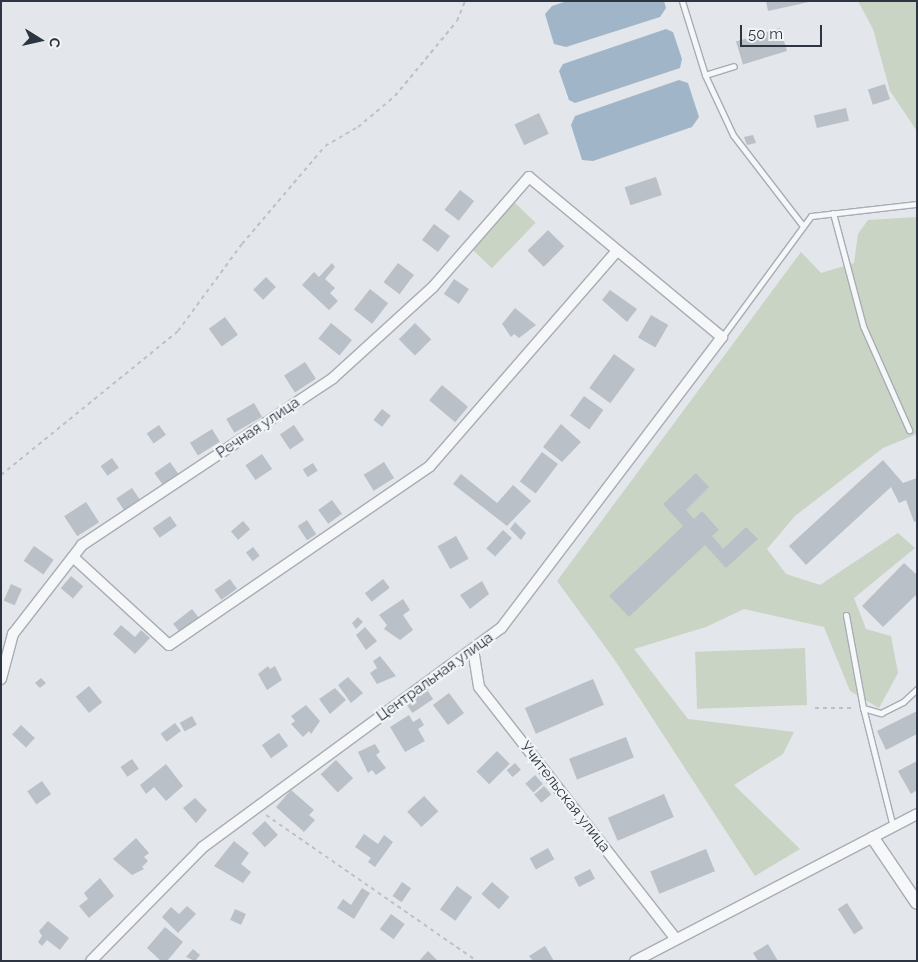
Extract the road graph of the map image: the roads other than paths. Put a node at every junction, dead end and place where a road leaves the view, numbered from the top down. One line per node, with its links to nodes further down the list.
1 (682, 1): 3 (lane)
2 (734, 66): 3 (lane)
3 (705, 75): 6 (lane)
4 (917, 204): 5 (lane)
5 (833, 213): 6 (lane); 9 (lane)
6 (804, 226): 8 (lane)
7 (617, 252): 8 (street); 10 (street, Речная улица); 10 (street)
8 (722, 337): 12 (street, Центральная улица)
9 (909, 430)
10 (73, 557): 13 (street, Речная улица)
11 (846, 615): 15 (lane)
12 (473, 649): 20 (street, Учительская улица); 21 (street, Центральная улица)
13 (1, 679)
14 (917, 689): 15 (lane)
15 (863, 708): 17 (lane)
16 (917, 814): 17 (street)
17 (893, 827): 18 (street)
18 (873, 838): 19 (street); 20 (street)
19 (917, 903)
20 (675, 938): 22 (street)
21 (91, 961)
22 (635, 961)

